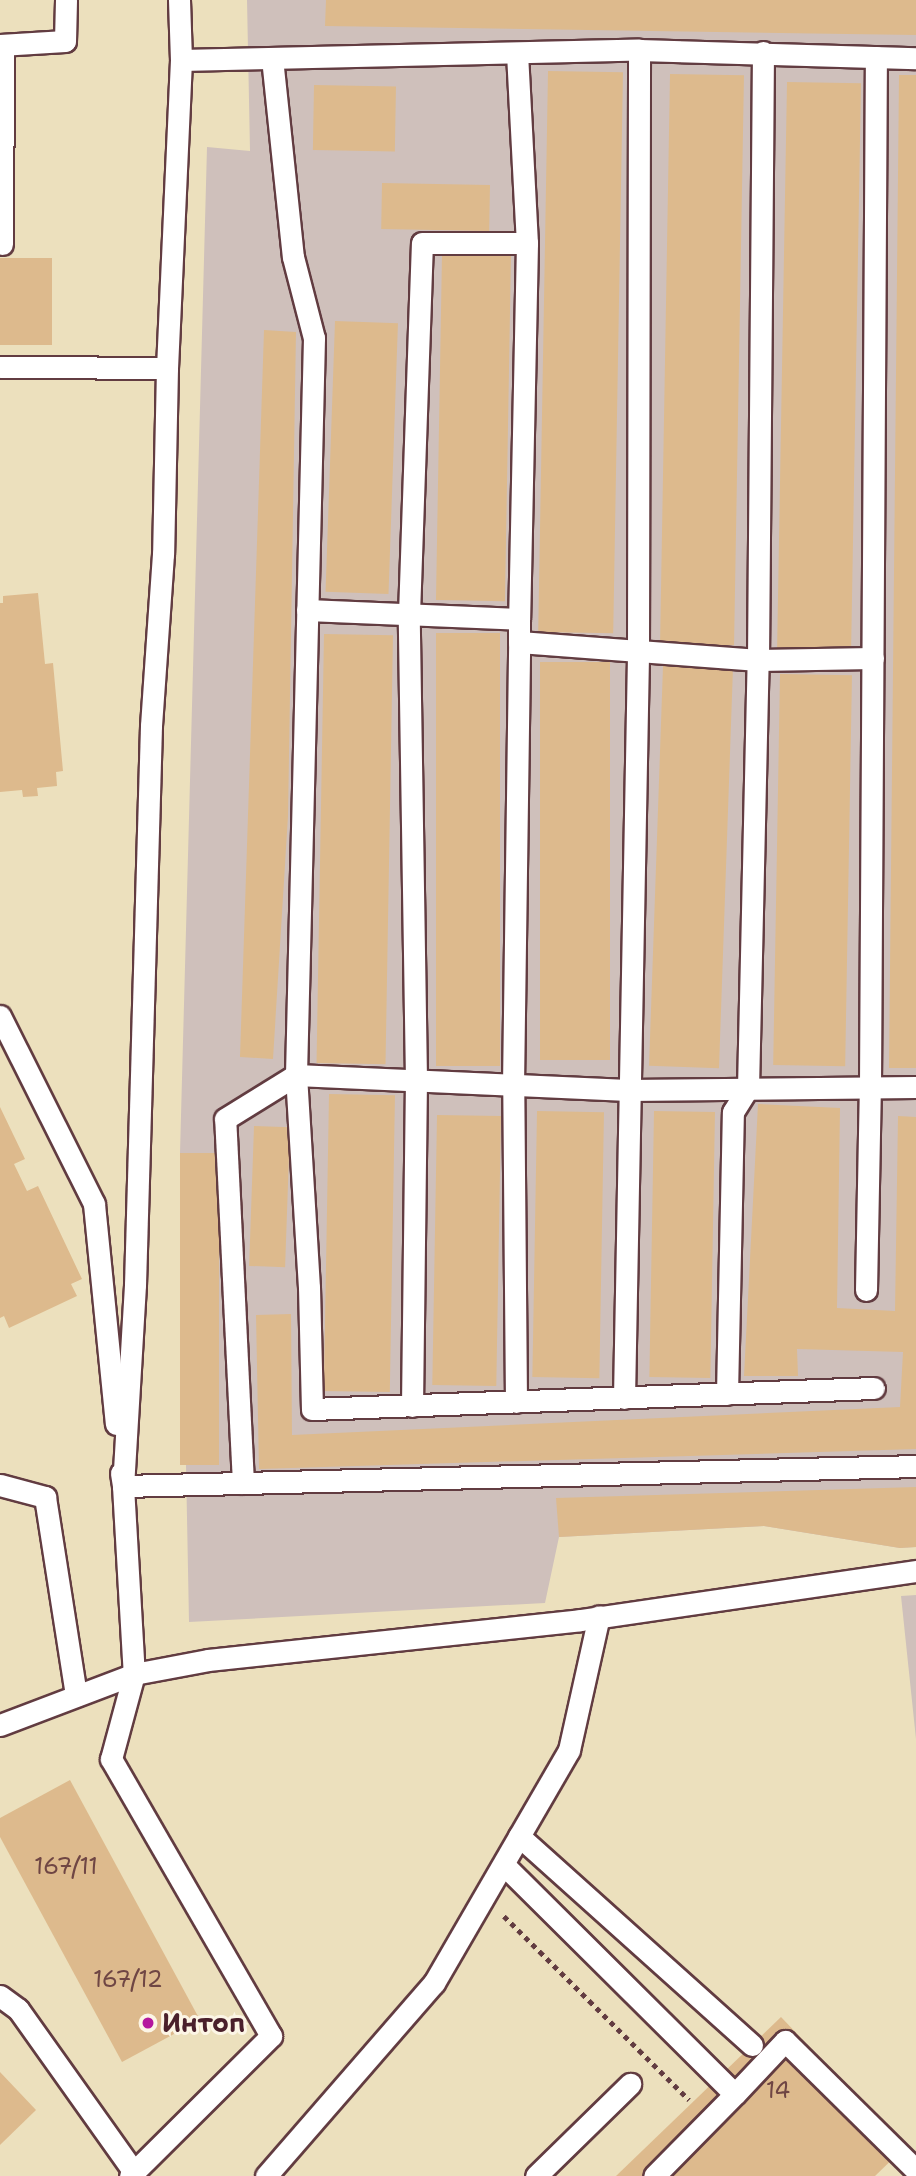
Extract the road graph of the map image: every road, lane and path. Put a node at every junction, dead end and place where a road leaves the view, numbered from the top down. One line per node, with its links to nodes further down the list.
1 (66, 0): 3 (lane)
2 (179, 0): 10 (lane)
3 (1, 45): 12 (lane)
4 (639, 50): 5 (lane); 6 (lane); 19 (lane)
5 (763, 52): 7 (lane); 21 (lane)
6 (517, 53): 8 (lane); 11 (lane)
7 (877, 57): 9 (lane); 20 (lane)
8 (272, 58): 10 (lane); 15 (lane)
9 (916, 58)
10 (181, 60): 14 (lane)
11 (527, 243): 16 (lane); 17 (lane)
12 (2, 244)
13 (0, 367): 14 (lane)
14 (167, 368): 39 (lane)
15 (307, 610): 16 (lane); 23 (lane)
16 (409, 614): 17 (lane); 24 (lane)
17 (519, 619): 18 (lane)
18 (519, 642): 19 (lane); 25 (lane)
19 (638, 652): 21 (lane); 29 (lane)
20 (873, 659): 21 (lane); 26 (lane)
21 (758, 660): 28 (lane)
22 (0, 1016): 39 (lane)
23 (296, 1075): 24 (lane); 35 (lane); 37 (lane)
24 (416, 1080): 25 (lane); 35 (lane)
25 (513, 1085): 29 (lane); 34 (lane)
26 (870, 1085): 27 (lane); 28 (lane); 30 (lane)
27 (916, 1087)
28 (748, 1088): 29 (lane); 32 (lane)
29 (628, 1090): 33 (lane)
30 (866, 1290)
31 (874, 1388): 32 (lane)
32 (727, 1394): 33 (lane)
33 (624, 1398): 34 (lane)
34 (516, 1402): 35 (lane)
35 (412, 1406)
36 (916, 1466): 37 (lane)
37 (243, 1483): 39 (lane)
38 (0, 1485): 43 (lane)
39 (123, 1486): 42 (lane)
40 (916, 1571): 41 (lane)
41 (599, 1616): 42 (lane); 45 (lane)
42 (134, 1674): 43 (lane); 55 (lane)
43 (76, 1696): 44 (lane)
44 (0, 1725)
45 (519, 1836): 46 (lane); 50 (lane)
46 (503, 1864): 47 (lane); 52 (lane)
47 (484, 1897): 53 (path); 56 (lane)
48 (0, 1996): 49 (lane)
49 (9, 2014): 55 (lane)
50 (752, 2045)
51 (630, 2084): 57 (lane)
52 (735, 2094): 54 (lane); 58 (lane)
53 (692, 2103)
54 (916, 2170)
55 (132, 2174)
56 (266, 2176)
57 (536, 2176)
58 (654, 2176)

